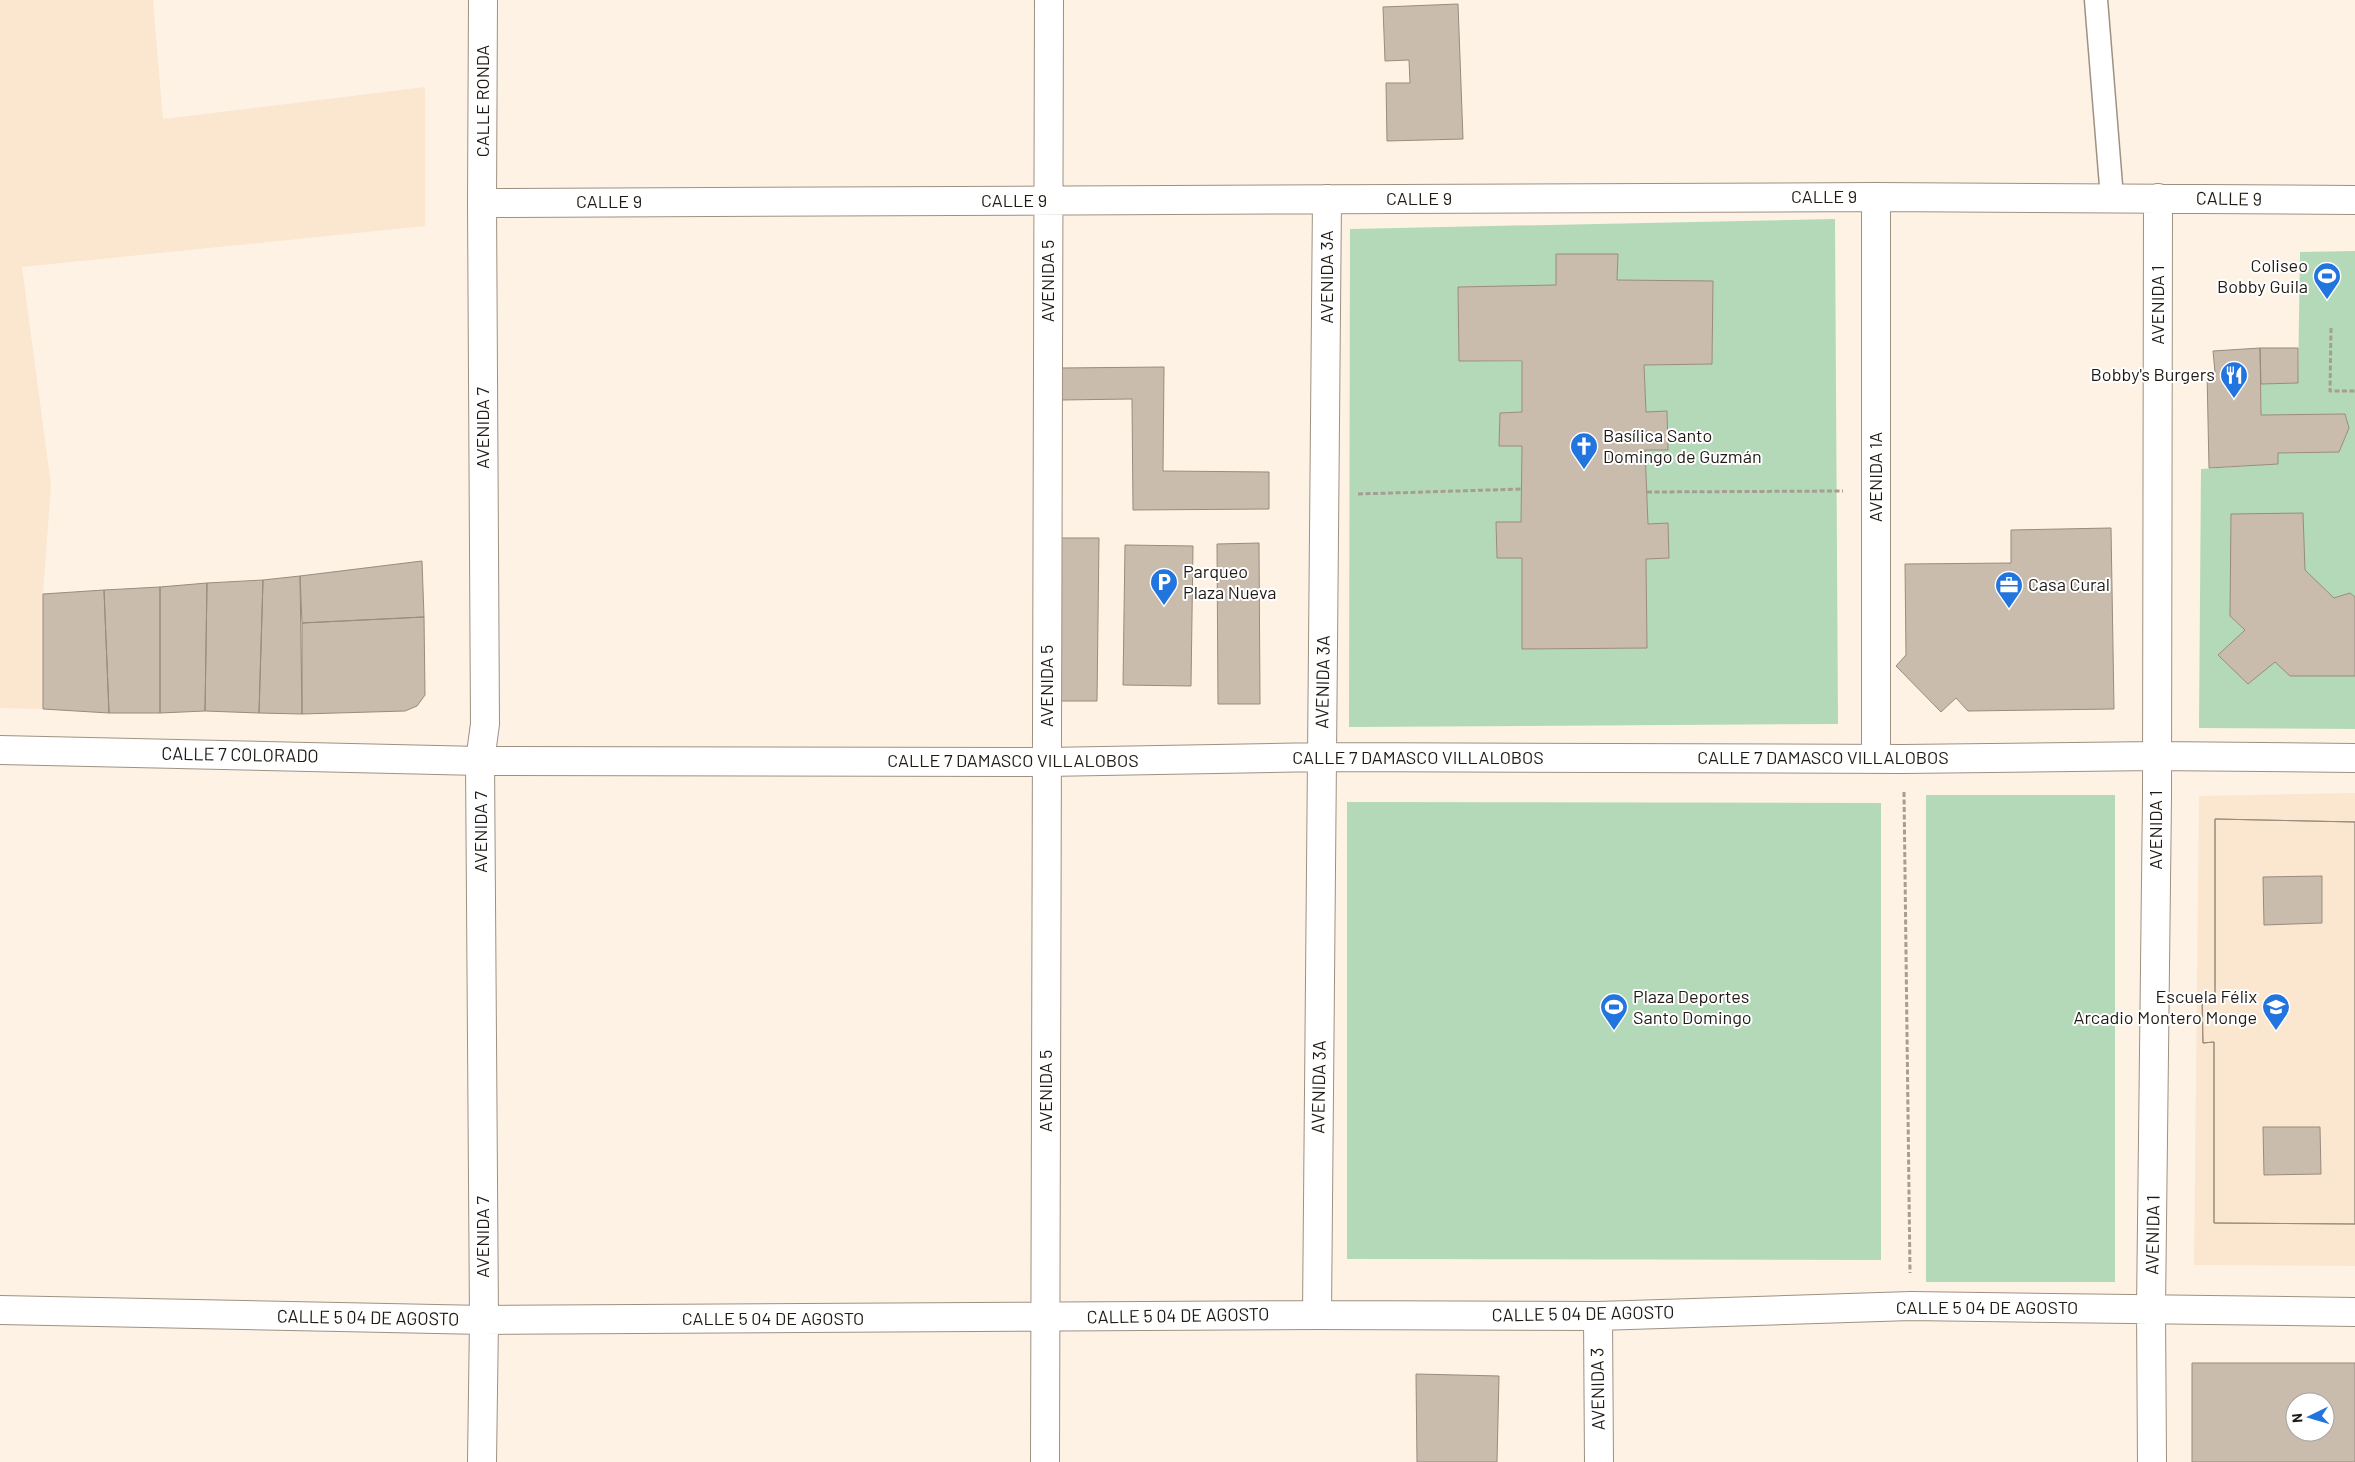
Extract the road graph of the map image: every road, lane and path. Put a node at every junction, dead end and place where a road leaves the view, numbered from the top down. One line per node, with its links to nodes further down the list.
1 (483, 0): 10 (street, CALLE RONDA)
2 (1049, 0): 8 (street, AVENIDA 5)
3 (2096, 0): 5 (lane)
4 (1876, 197): 5 (street, CALLE 9); 7 (street, CALLE 9); 14 (street, AVENIDA 1A)
5 (2112, 198): 6 (street, CALLE 9)
6 (2158, 198): 9 (street, CALLE 9); 18 (street, AVENIDA 1)
7 (1327, 199): 8 (street, CALLE 9); 16 (street, AVENIDA 3A)
8 (1048, 200): 10 (street, CALLE 9); 24 (street, AVENIDA 5)
9 (2355, 200)
10 (482, 203): 23 (street, AVENIDA 7)
11 (2331, 328): 12 (path)
12 (2355, 390)
13 (1522, 490): 16 (path)
14 (1876, 490): 15 (path); 20 (street, AVENIDA 1A)
15 (1647, 492)
16 (1325, 495): 19 (street, AVENIDA 3A)
17 (0, 750): 23 (street, CALLE 7 COLORADO)
18 (2156, 756): 21 (street, CALLE 7 DAMASCO VILLALOBOS); 22 (street, CALLE 7 DAMASCO VILLALOBOS); 26 (street, AVENIDA 1)
19 (1322, 757): 20 (street, CALLE 7 DAMASCO VILLALOBOS); 24 (street, CALLE 7 DAMASCO VILLALOBOS); 29 (street, AVENIDA 3A)
20 (1876, 758): 22 (street, CALLE 7 DAMASCO VILLALOBOS)
21 (2355, 758)
22 (1903, 759): 25 (path)
23 (480, 760): 24 (street, CALLE 7 DAMASCO VILLALOBOS); 32 (street, AVENIDA 7)
24 (1046, 762): 31 (street, AVENIDA 5)
25 (1911, 1306): 26 (street, CALLE 5 04 DE AGOSTO); 30 (street, CALLE 5 04 DE AGOSTO)
26 (2150, 1309): 28 (street, CALLE 5 04 DE AGOSTO); 36 (street, AVENIDA 1)
27 (0, 1310): 32 (street, CALLE 5 04 DE AGOSTO)
28 (2355, 1312)
29 (1318, 1315): 30 (street, CALLE 5 04 DE AGOSTO); 31 (street, CALLE 5 04 DE AGOSTO)
30 (1598, 1316): 35 (street, AVENIDA 3)
31 (1046, 1317): 32 (street, CALLE 5 04 DE AGOSTO); 34 (street, AVENIDA 5)
32 (484, 1320): 33 (street, AVENIDA 7)
33 (482, 1462)
34 (1045, 1462)
35 (1599, 1462)
36 (2152, 1462)

